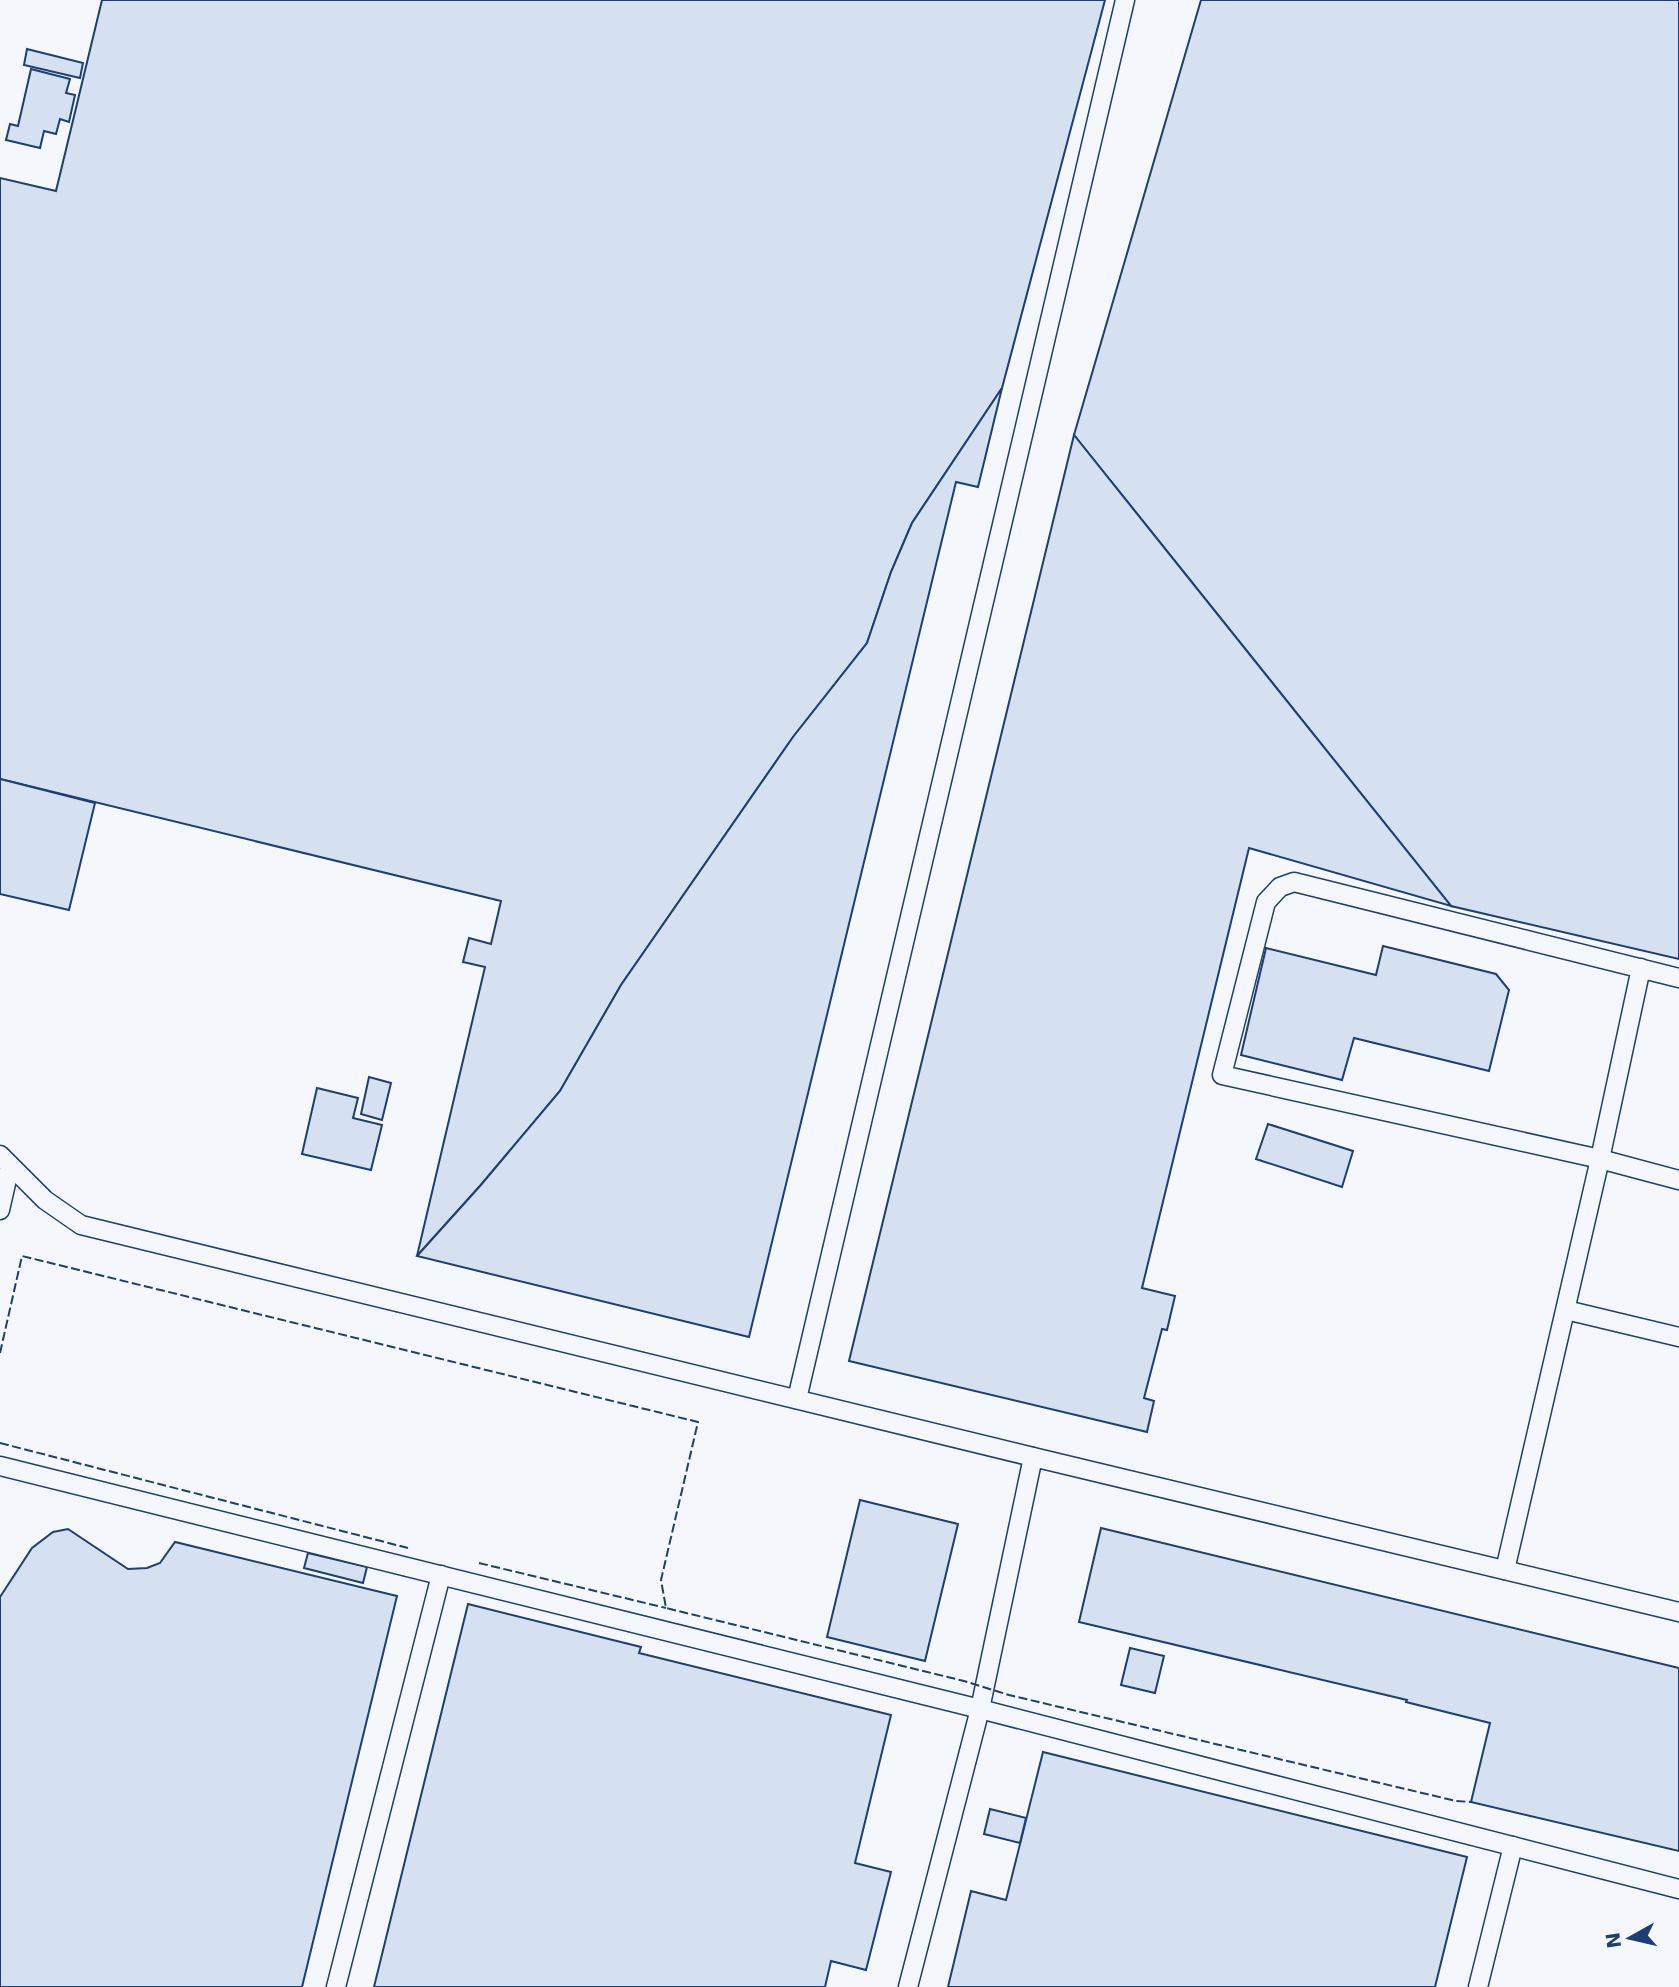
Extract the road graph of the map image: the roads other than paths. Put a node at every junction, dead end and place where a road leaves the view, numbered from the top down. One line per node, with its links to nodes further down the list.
1 (1125, 0): 10 (lane)
2 (1641, 968): 3 (lane); 4 (lane); 4 (lane)
3 (1679, 978)
4 (1600, 1160): 6 (lane); 8 (lane)
5 (5, 1161): 7 (lane); 10 (lane)
6 (1679, 1180)
7 (0, 1210)
8 (1566, 1310): 9 (lane); 13 (lane)
9 (1679, 1337)
10 (797, 1399): 11 (lane)
11 (1033, 1457): 13 (lane); 16 (lane)
12 (0, 1466): 14 (lane)
13 (1505, 1570): 15 (lane)
14 (441, 1575): 16 (lane); 19 (lane)
15 (1679, 1612)
16 (980, 1709): 17 (lane); 20 (lane)
17 (1513, 1846): 18 (lane); 21 (lane)
18 (1679, 1889)
19 (336, 1987)
20 (908, 1987)
21 (1478, 1987)

